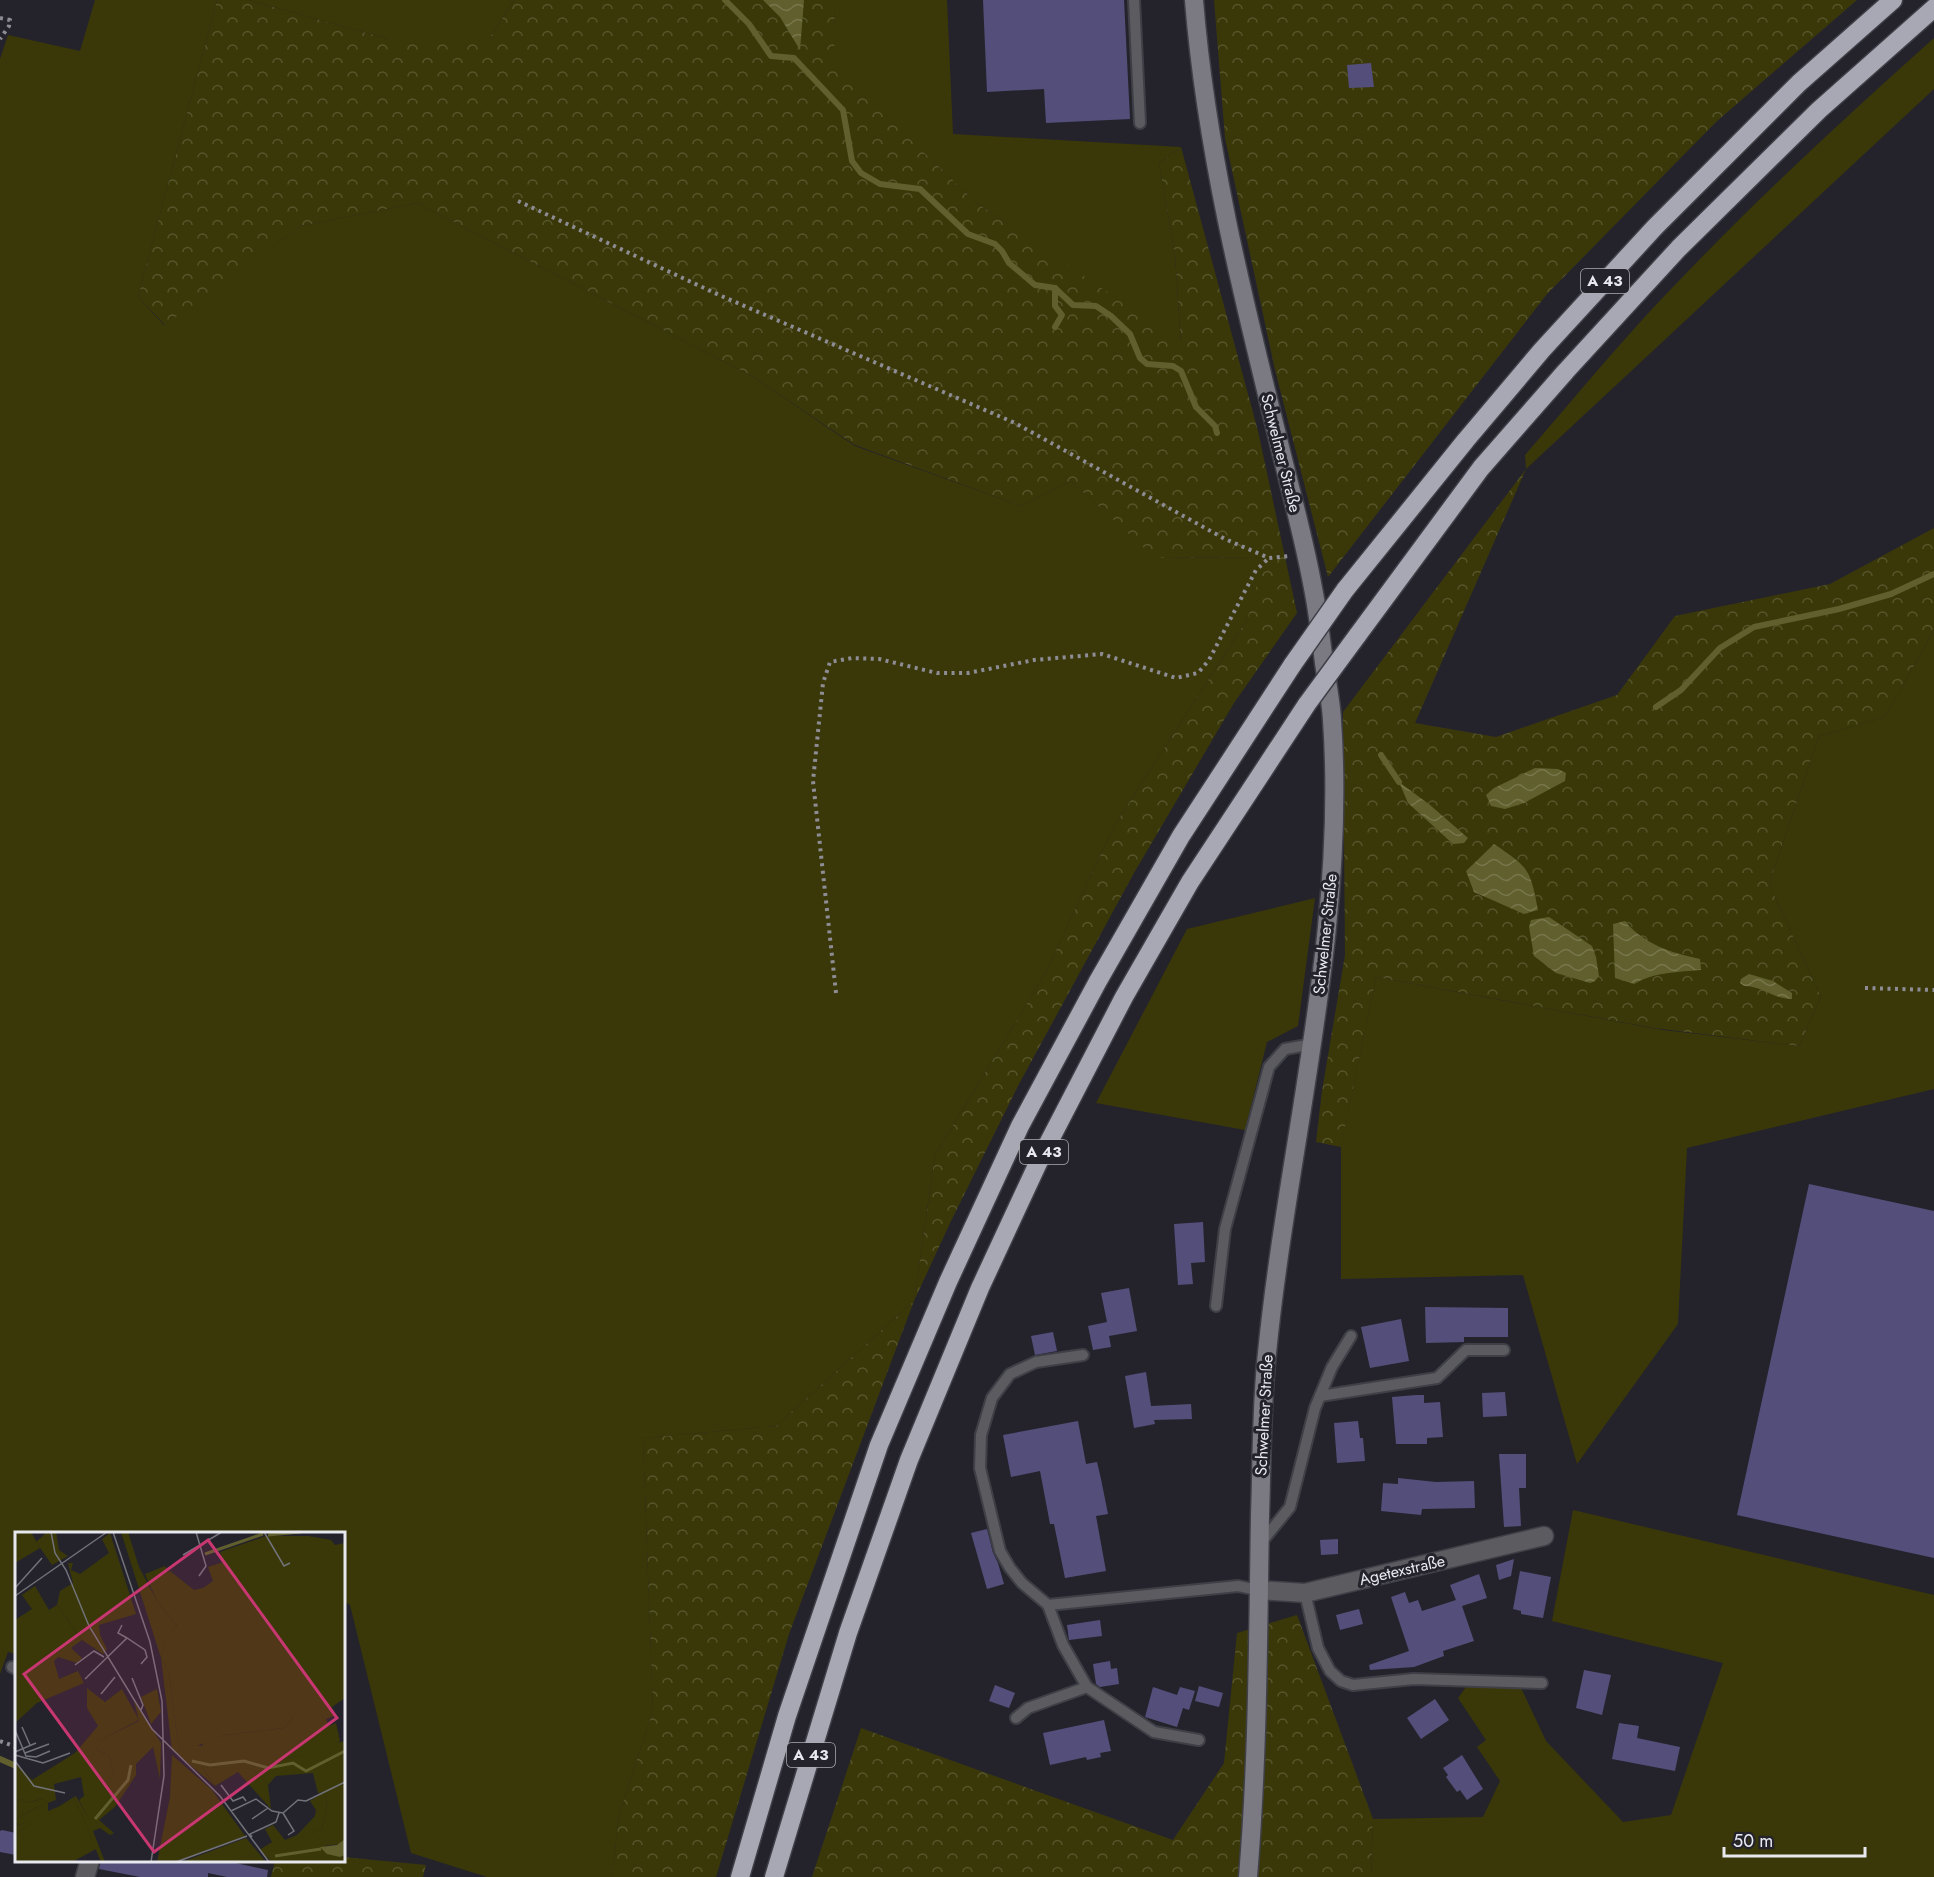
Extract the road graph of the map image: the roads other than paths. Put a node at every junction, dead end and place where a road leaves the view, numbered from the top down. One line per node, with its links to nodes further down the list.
1 (1134, 0): 5 (lane)
2 (1194, 0): 6 (main road, Schwelmer Straße)
3 (1893, 0): 23 (highway, A 43, bridge)
4 (1934, 8): 24 (highway, A 43, bridge)
5 (1140, 123)
6 (1313, 1044): 7 (lane); 13 (main road, Schwelmer Straße)
7 (1216, 1306)
8 (1351, 1336): 11 (lane)
9 (1504, 1350): 11 (lane)
10 (1083, 1355): 16 (lane)
11 (1320, 1396): 13 (lane)
12 (1544, 1536): 15 (street, Agetexstraße)
13 (1259, 1544): 14 (main road, Schwelmer Straße)
14 (1258, 1590): 15 (street, Agetexstraße); 16 (lane); 25 (main road, Schwelmer Straße)
15 (1305, 1593): 17 (lane)
16 (1048, 1605): 18 (lane)
17 (1542, 1683)
18 (1087, 1687): 19 (lane); 20 (lane)
19 (1016, 1718)
20 (1199, 1740)
21 (89, 1862): 22 (street)
22 (85, 1877)
23 (740, 1877)
24 (774, 1877)
25 (1248, 1877)

